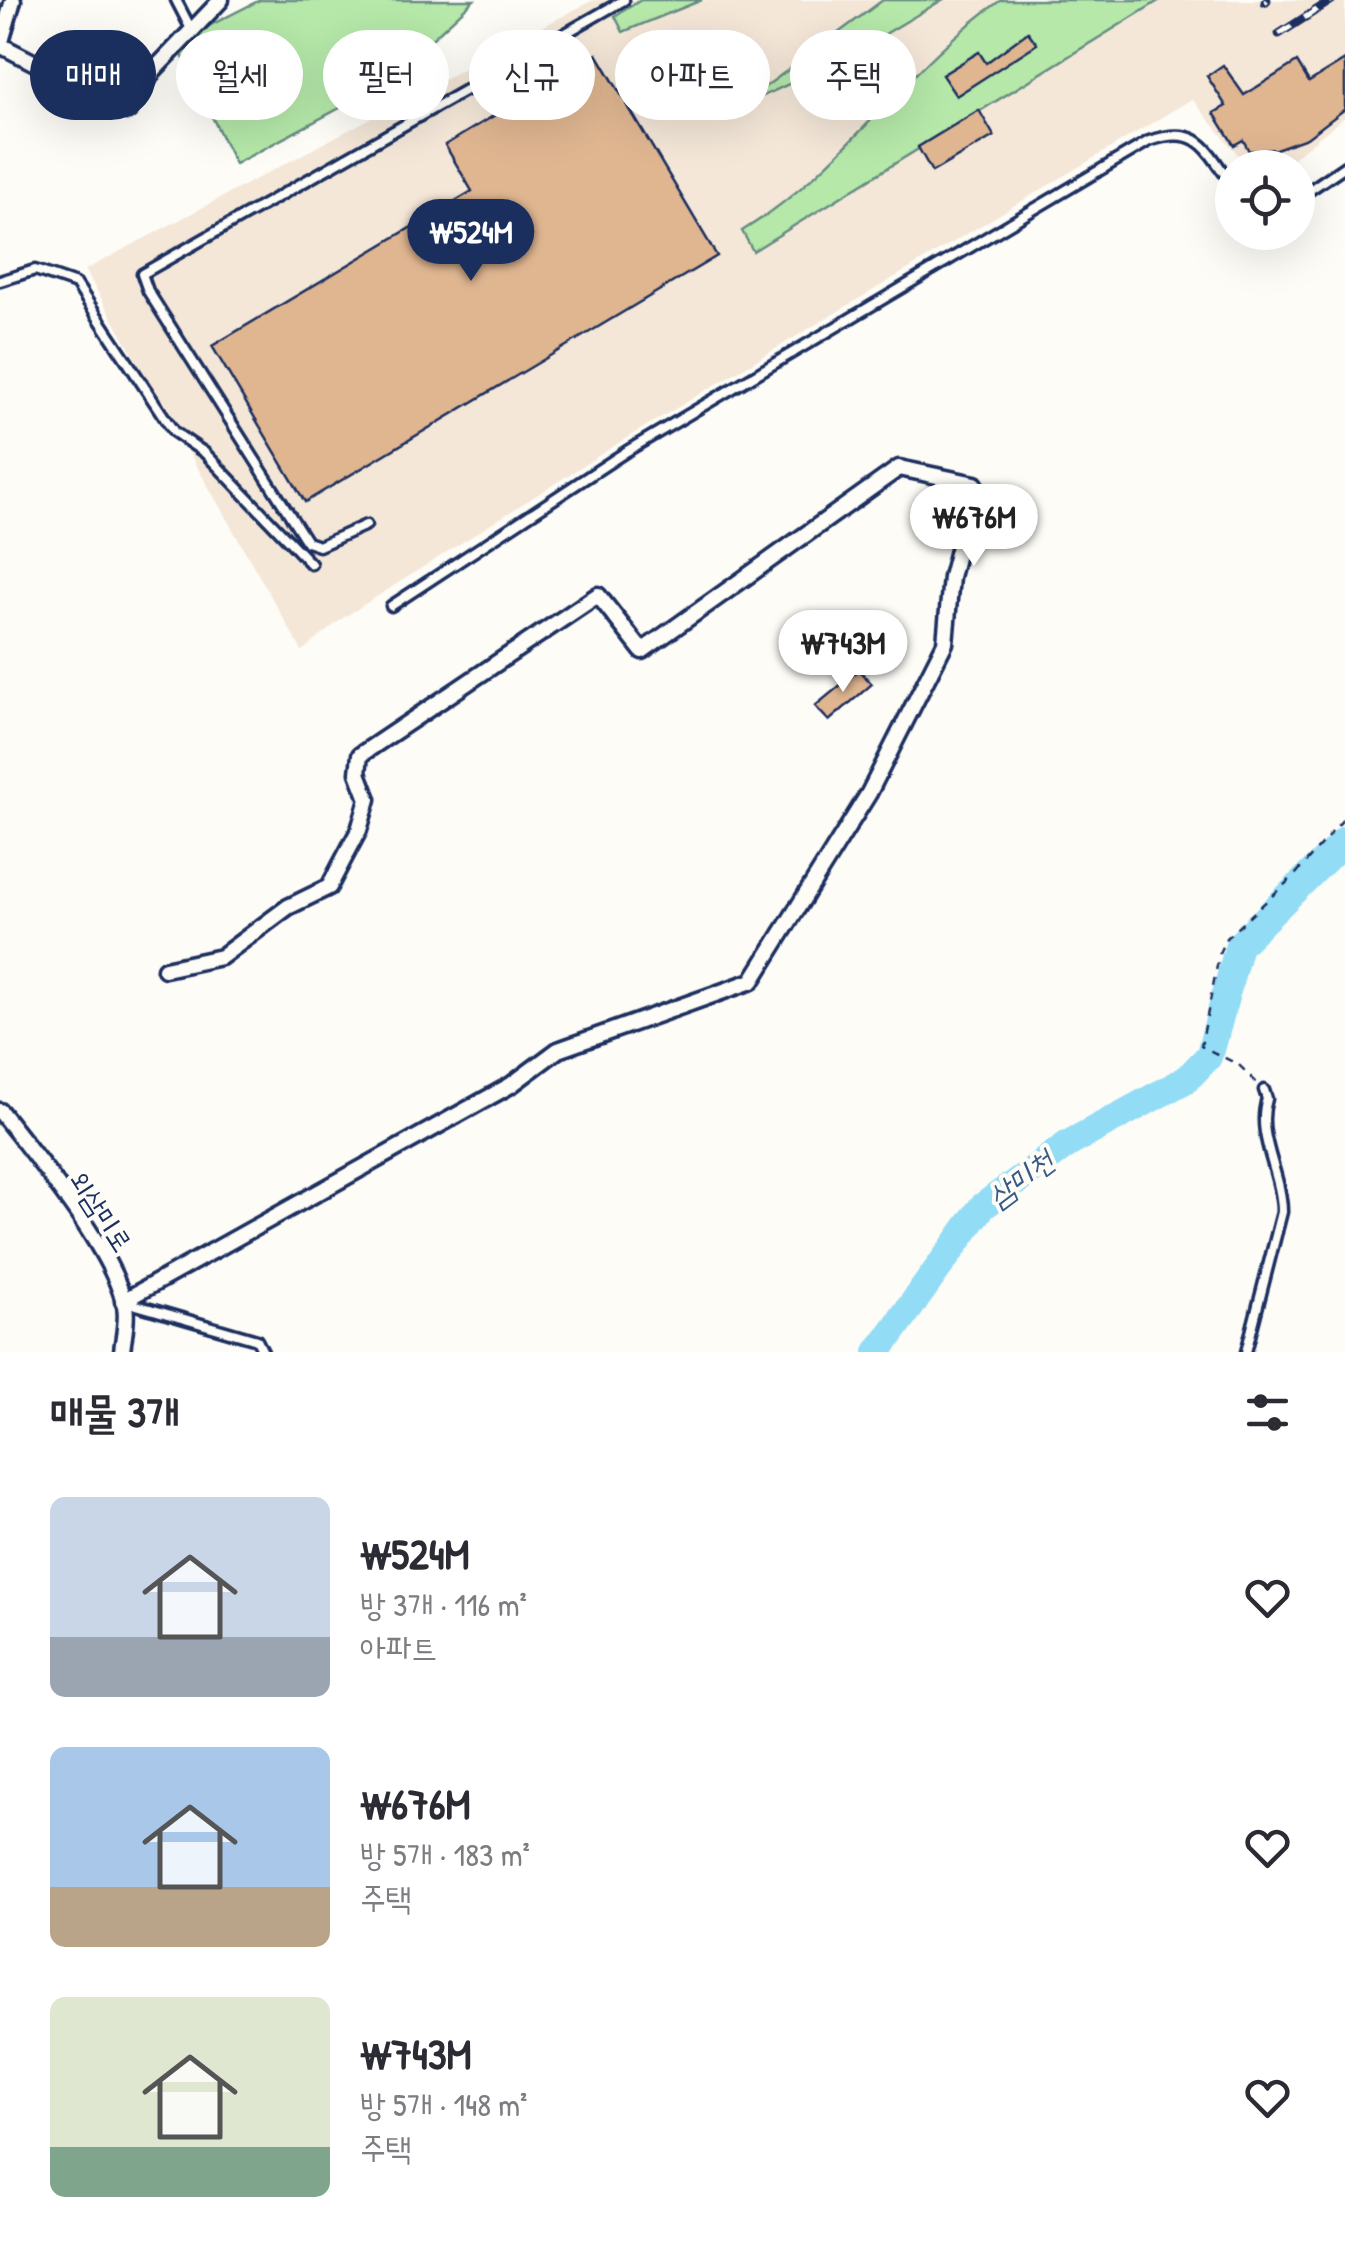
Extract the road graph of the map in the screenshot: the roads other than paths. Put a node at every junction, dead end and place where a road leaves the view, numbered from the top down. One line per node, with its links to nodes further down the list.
1 (13, 0): 6 (street)
2 (176, 0): 5 (lane)
3 (221, 0): 5 (street)
4 (624, 0): 12 (lane)
5 (192, 30)
6 (0, 45): 7 (street)
7 (176, 47)
8 (1215, 161): 14 (lane)
9 (1345, 166): 10 (lane)
10 (1315, 186)
11 (0, 281): 13 (lane)
12 (366, 524)
13 (311, 564)
14 (391, 606)
15 (165, 970): 18 (street)
16 (1264, 1090): 21 (lane)
17 (0, 1111): 18 (street, 외삼미로)
18 (123, 1301): 19 (street, 외삼미로); 20 (lane)
19 (122, 1352)
20 (262, 1352)
21 (1246, 1352)

